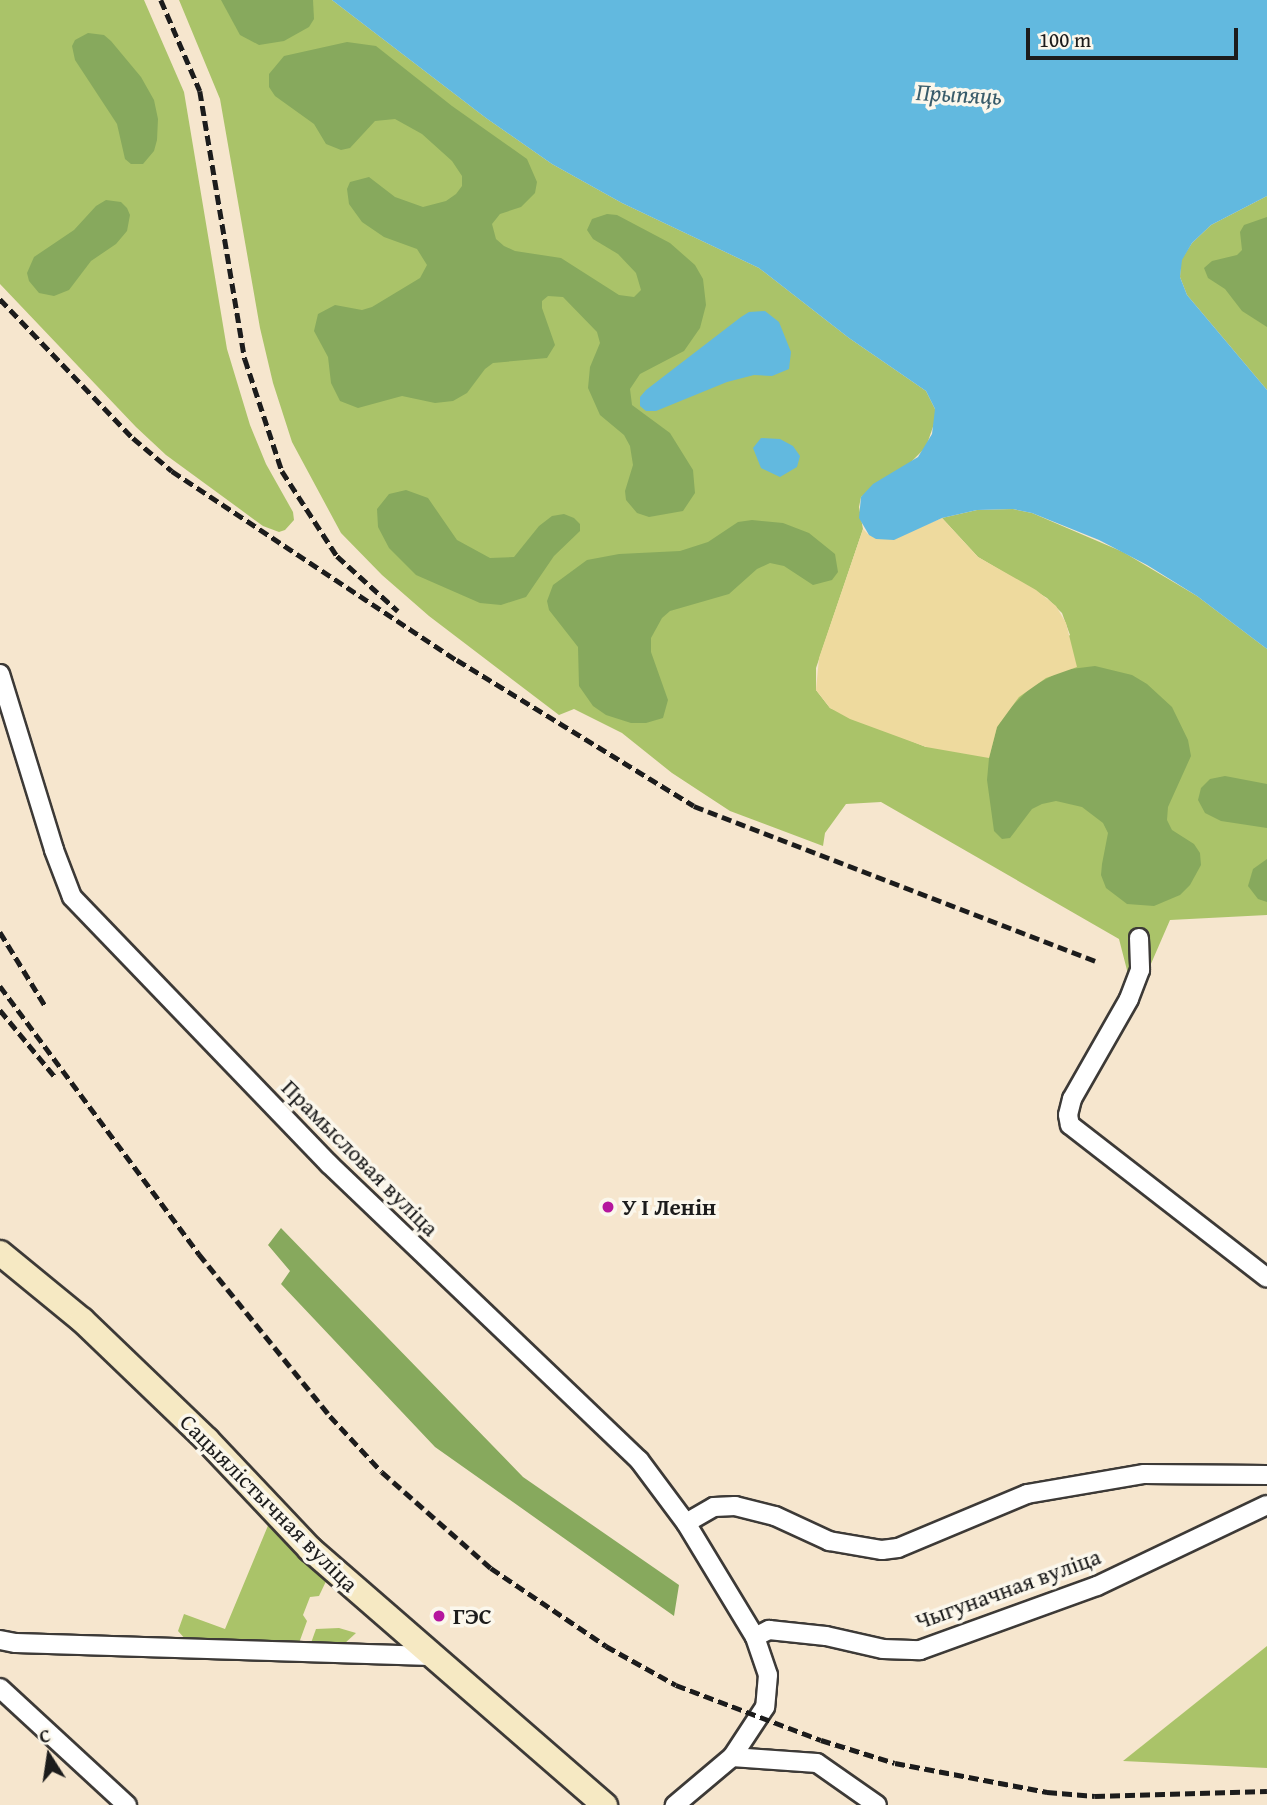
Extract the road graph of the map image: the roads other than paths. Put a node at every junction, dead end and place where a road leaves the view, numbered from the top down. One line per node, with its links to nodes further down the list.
1 (0, 674): 7 (street, Прамысловая вуліца)
2 (1139, 938): 4 (street)
3 (0, 1253): 11 (street, Сацыялістычная вуліца)
4 (1267, 1278)
5 (1267, 1475): 7 (street)
6 (1267, 1506): 8 (street, Чыгуначная вуліца)
7 (686, 1523): 8 (street, Прамысловая вуліца)
8 (755, 1637): 13 (street, Прамысловая вуліца)
9 (8, 1641): 10 (street); 11 (street)
10 (0, 1653)
11 (431, 1656): 15 (street, Сацыялістычная вуліца)
12 (0, 1688): 14 (street)
13 (732, 1757): 16 (street, Прамысловая вуліца); 17 (street)
14 (127, 1805)
15 (605, 1805)
16 (675, 1805)
17 (877, 1805)

